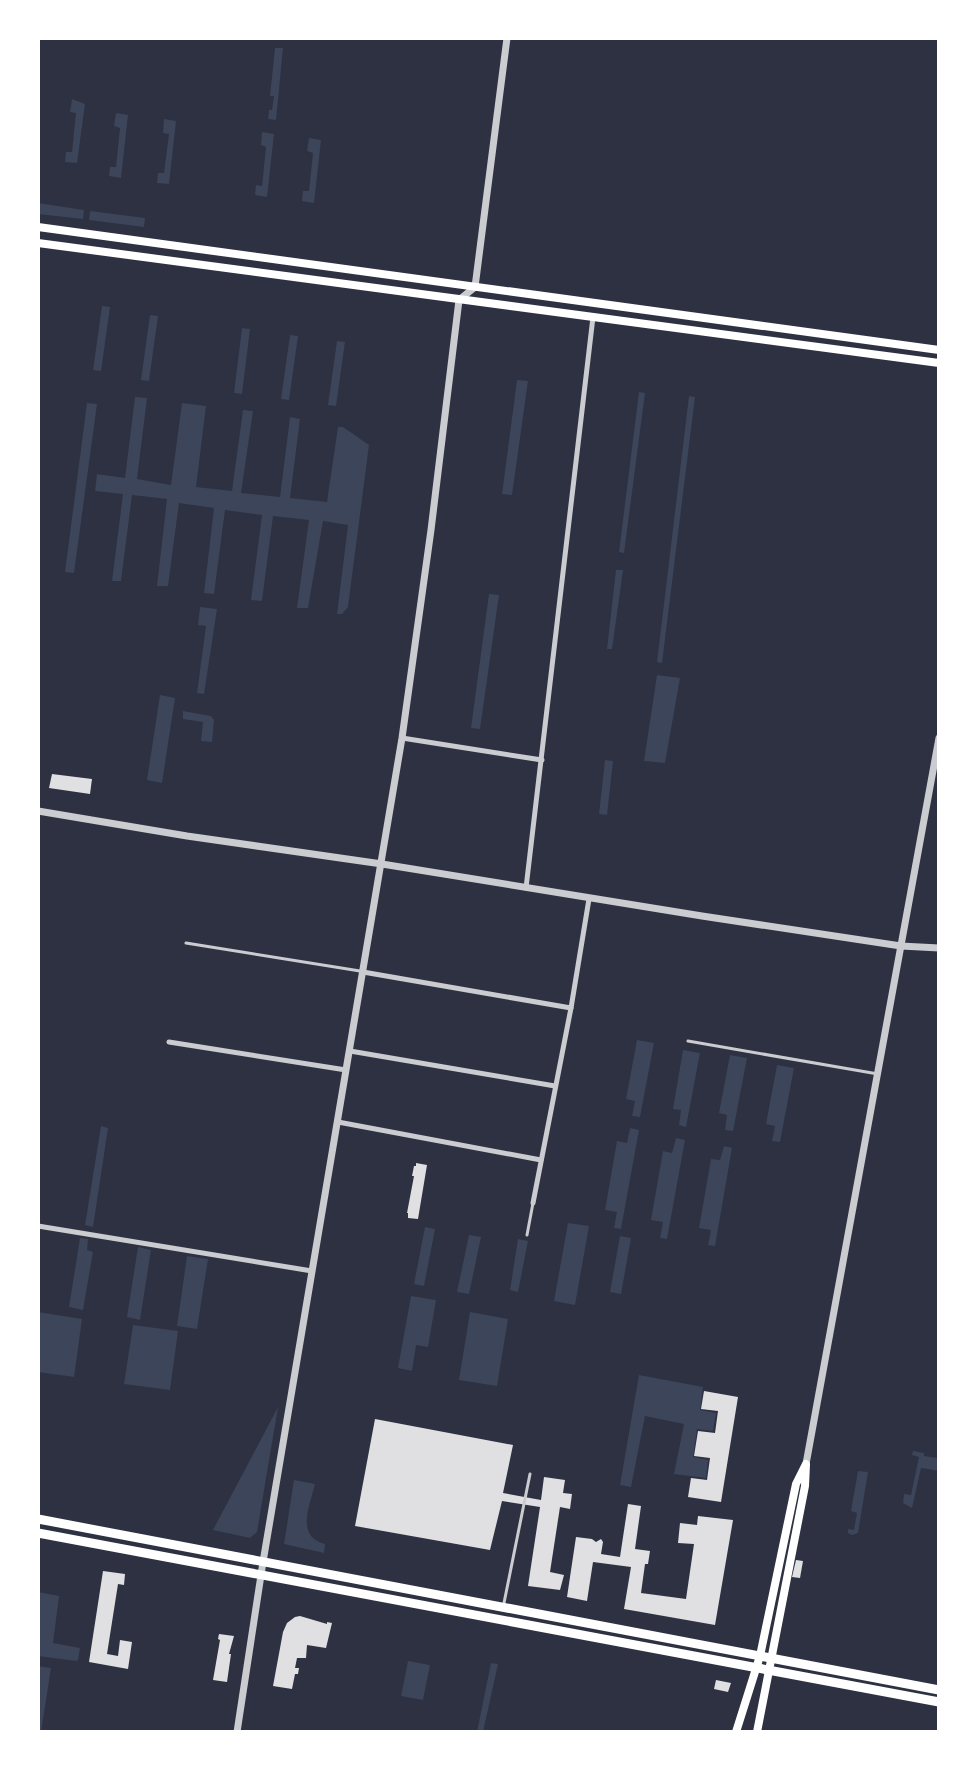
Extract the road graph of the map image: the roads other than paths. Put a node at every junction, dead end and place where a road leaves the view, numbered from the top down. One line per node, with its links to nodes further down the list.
1 (507, 38): 4 (street)
2 (38, 227): 4 (main road)
3 (38, 243): 5 (main road)
4 (475, 287): 5 (street); 7 (main road)
5 (459, 300): 6 (main road); 9 (street)
6 (593, 317): 8 (main road); 11 (street)
7 (939, 350)
8 (939, 363)
9 (402, 738): 11 (street); 13 (street)
10 (939, 738): 17 (street)
11 (542, 760): 14 (street)
12 (38, 811): 13 (street)
13 (382, 864): 14 (street); 19 (street)
14 (526, 888): 15 (street)
15 (589, 899): 17 (street); 20 (street)
16 (186, 943): 19 (lane)
17 (901, 946): 18 (street); 25 (street)
18 (939, 948)
19 (363, 972): 20 (street); 23 (street)
20 (571, 1008): 26 (street)
21 (688, 1041): 25 (lane)
22 (169, 1042): 24 (street)
23 (350, 1051): 24 (street); 26 (street)
24 (347, 1071): 27 (street)
25 (878, 1074): 33 (street)
26 (555, 1086): 28 (street)
27 (338, 1122): 28 (street); 32 (street)
28 (541, 1160): 29 (street)
29 (533, 1203): 31 (lane)
30 (38, 1226): 32 (street)
31 (527, 1235)
32 (312, 1271): 37 (street)
33 (806, 1464): 40 (main road); 41 (main road)
34 (530, 1474): 39 (lane)
35 (38, 1519): 37 (main road)
36 (38, 1533): 38 (main road)
37 (263, 1562): 38 (street); 39 (main road)
38 (262, 1575): 42 (main road); 46 (street)
39 (503, 1607): 40 (main road)
40 (760, 1656): 41 (main road); 42 (main road)
41 (771, 1658): 43 (main road); 44 (main road)
42 (756, 1669): 43 (main road); 47 (main road)
43 (768, 1670): 45 (main road); 48 (main road)
44 (939, 1690)
45 (939, 1702)
46 (237, 1732)
47 (736, 1732)
48 (757, 1732)

